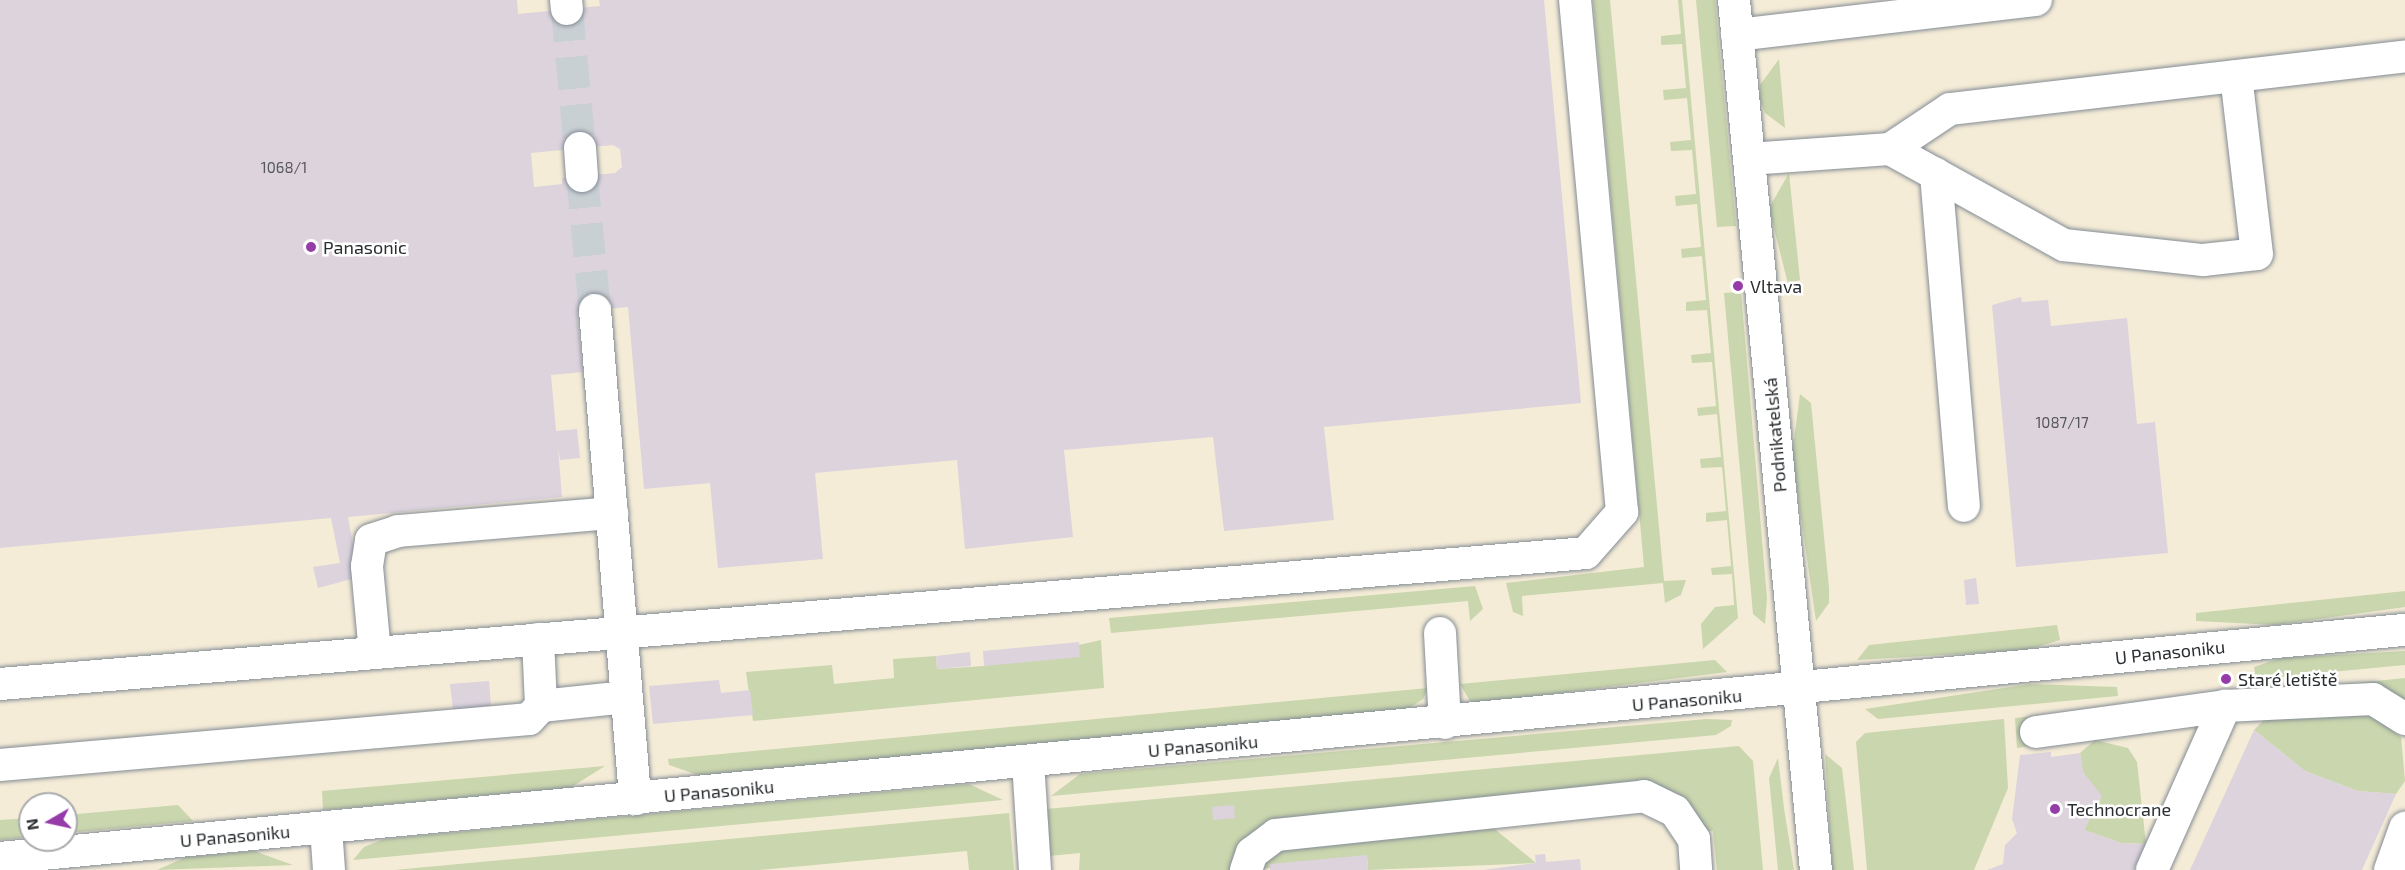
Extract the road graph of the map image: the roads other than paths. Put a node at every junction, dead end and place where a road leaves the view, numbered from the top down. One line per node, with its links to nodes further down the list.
1 (1575, 0): 14 (street)
2 (1734, 0): 4 (street, Podnikatelská)
3 (2036, 0): 4 (street)
4 (1737, 35): 8 (street, Podnikatelská)
5 (2405, 56): 6 (street)
6 (2236, 76): 7 (street); 9 (street)
7 (1890, 149): 8 (street); 9 (street)
8 (1749, 159): 19 (street, Podnikatelská)
9 (1936, 174): 11 (street)
10 (595, 310): 12 (street)
11 (1964, 506)
12 (612, 513): 14 (street); 17 (street)
13 (2405, 630): 19 (street, U Panasoniku)
14 (623, 632): 16 (street); 20 (street)
15 (1440, 633): 24 (street)
16 (538, 639): 17 (street); 21 (street)
17 (375, 653): 18 (street)
18 (0, 684)
19 (1799, 690): 24 (street, U Panasoniku); 36 (street, Podnikatelská)
20 (627, 697): 21 (street); 28 (street)
21 (541, 706): 27 (street)
22 (2225, 706): 23 (street); 25 (street); 37 (street)
23 (2405, 719)
24 (1445, 723): 26 (street, U Panasoniku)
25 (2036, 732)
26 (1028, 762): 28 (street, U Panasoniku); 33 (street)
27 (0, 765)
28 (634, 799): 29 (street, U Panasoniku)
29 (326, 828): 31 (street, U Panasoniku); 32 (street)
30 (2405, 828): 38 (street)
31 (0, 858)
32 (329, 870)
33 (1035, 870)
34 (1246, 870): 35 (street)
35 (1696, 870)
36 (1816, 870)
37 (2152, 870)
38 (2390, 870)

